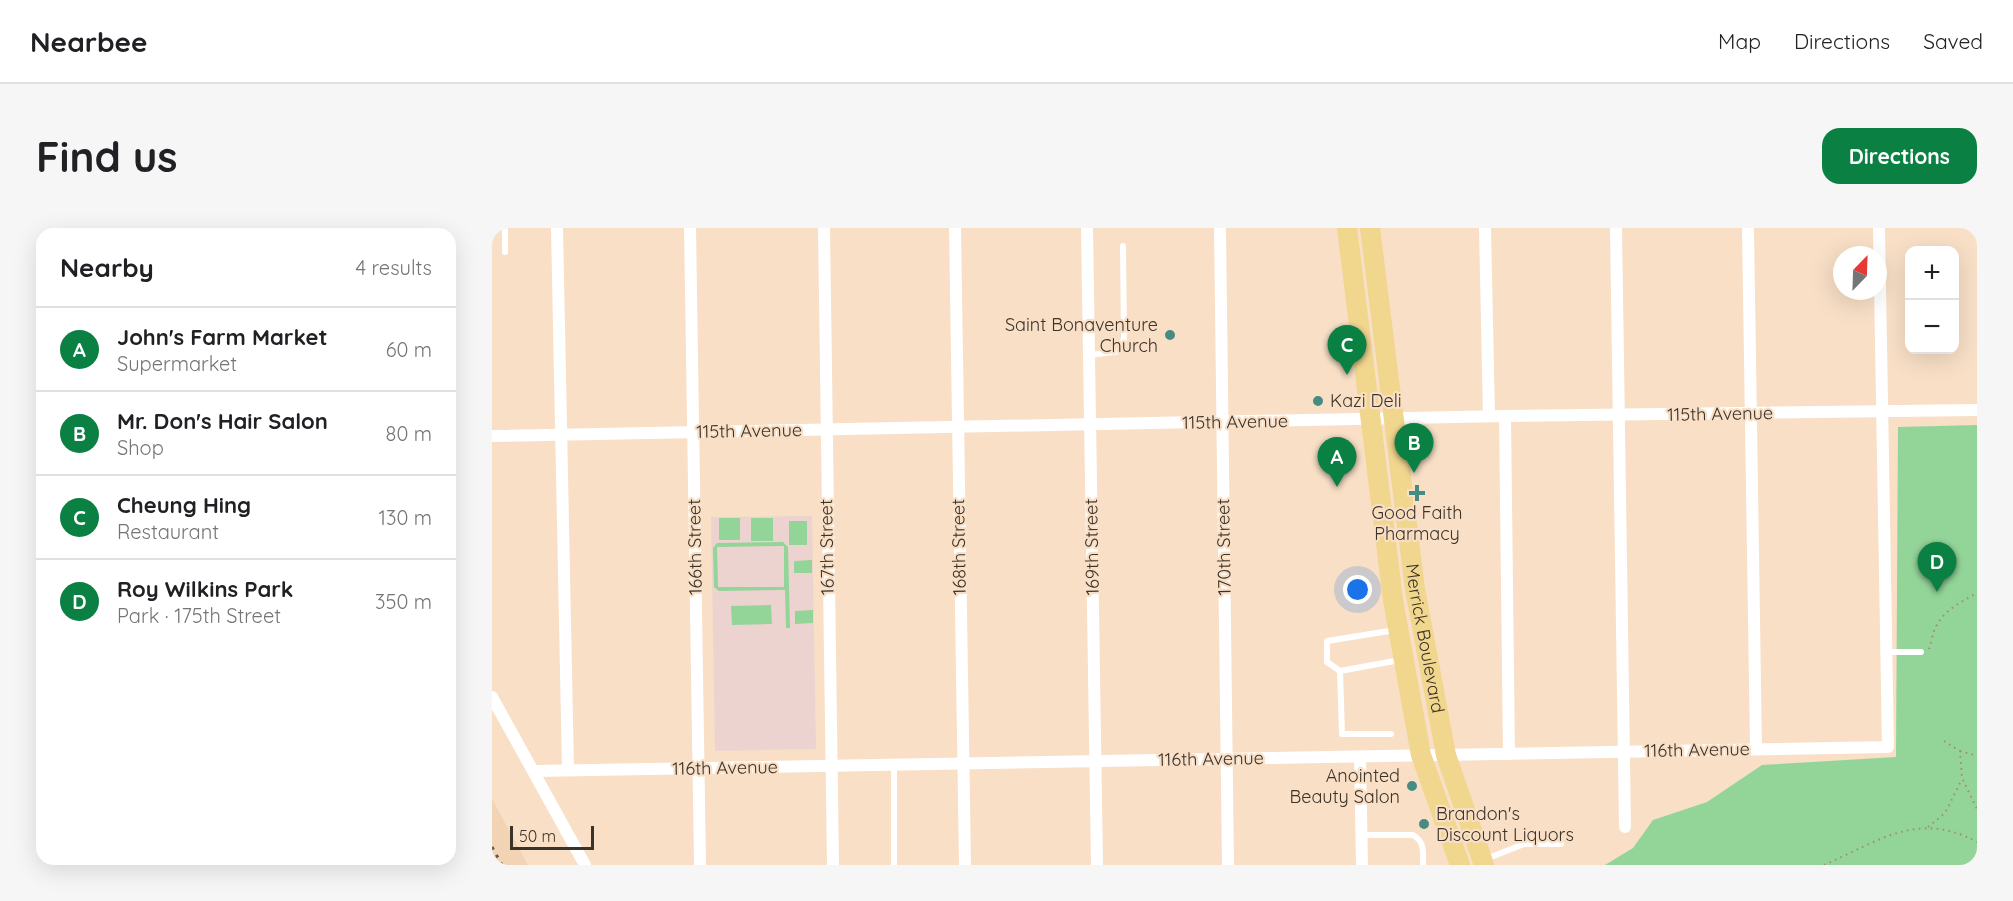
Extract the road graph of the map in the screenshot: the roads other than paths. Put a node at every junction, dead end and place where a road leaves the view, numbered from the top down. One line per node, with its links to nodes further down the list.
1 (505, 228): 15 (lane)
2 (557, 228): 30 (street)
3 (690, 228): 29 (street, 166th Street)
4 (824, 228): 28 (street, 167th Street)
5 (955, 228): 27 (street, 168th Street)
6 (1088, 228): 16 (street, 169th Street)
7 (1220, 228): 25 (street, 170th Street)
8 (1347, 228): 24 (main road, Merrick Boulevard)
9 (1370, 228): 23 (main road, Merrick Boulevard)
10 (1485, 228): 22 (street)
11 (1616, 228): 21 (street)
12 (1748, 228): 19 (street)
13 (1879, 228): 18 (street)
14 (1124, 246): 16 (lane)
15 (505, 252)
16 (1089, 356): 26 (street, 169th Street)
17 (1977, 410): 18 (street, 115th Avenue)
18 (1884, 413): 19 (street, 115th Avenue); 35 (street)
19 (1750, 414): 21 (street, 115th Avenue); 41 (street)
20 (1505, 416): 21 (street, 115th Avenue); 22 (street, 115th Avenue); 43 (street)
21 (1618, 416): 42 (street)
22 (1489, 417): 23 (street, 115th Avenue)
23 (1393, 419): 24 (street, 115th Avenue); 32 (main road, Merrick Boulevard)
24 (1369, 420): 25 (street, 115th Avenue); 33 (main road, Merrick Boulevard)
25 (1222, 423): 26 (street, 115th Avenue); 47 (street, 170th Street)
26 (1090, 425): 27 (street, 115th Avenue); 48 (street, 169th Street)
27 (957, 427): 28 (street, 115th Avenue); 49 (street, 168th Street)
28 (825, 430): 29 (street, 115th Avenue); 51 (street, 167th Street)
29 (693, 432): 30 (street, 115th Avenue); 52 (street, 166th Street)
30 (561, 435): 31 (street, 115th Avenue); 53 (street)
31 (492, 436)
32 (1416, 593): 33 (main road); 45 (main road, Merrick Boulevard)
33 (1393, 600): 34 (main road, Merrick Boulevard)
34 (1398, 630): 37 (main road, Merrick Boulevard); 38 (lane)
35 (1887, 652): 36 (lane); 41 (street, 116th Avenue)
36 (1921, 652)
37 (1404, 660): 38 (lane); 44 (main road, Merrick Boulevard)
38 (1340, 671): 40 (lane)
39 (492, 697): 54 (street)
40 (1391, 734)
41 (1756, 749): 42 (street, 116th Avenue)
42 (1624, 752): 43 (street, 116th Avenue); 55 (street)
43 (1509, 754): 45 (street, 116th Avenue)
44 (1421, 755): 45 (street, 116th Avenue); 46 (street, 116th Avenue); 68 (main road, Merrick Boulevard)
45 (1446, 755): 58 (main road, Merrick Boulevard)
46 (1360, 757): 47 (street, 116th Avenue); 56 (street)
47 (1226, 758): 48 (street, 116th Avenue); 65 (street, 170th Street)
48 (1095, 761): 49 (street, 116th Avenue); 64 (street, 169th Street)
49 (963, 763): 50 (street, 116th Avenue); 63 (street, 168th Street)
50 (894, 765): 51 (street, 116th Avenue); 62 (lane)
51 (831, 766): 52 (street, 116th Avenue); 61 (street, 167th Street)
52 (699, 769): 53 (street, 116th Avenue); 60 (street, 166th Street)
53 (568, 770): 54 (street, 116th Avenue)
54 (534, 771): 59 (street)
55 (1625, 827)
56 (1362, 835): 66 (street); 67 (lane)
57 (1562, 844): 58 (lane)
58 (1483, 863)
59 (585, 865)
60 (700, 865)
61 (834, 865)
62 (894, 865)
63 (965, 865)
64 (1097, 865)
65 (1228, 865)
66 (1362, 865)
67 (1423, 865)
68 (1460, 865)

